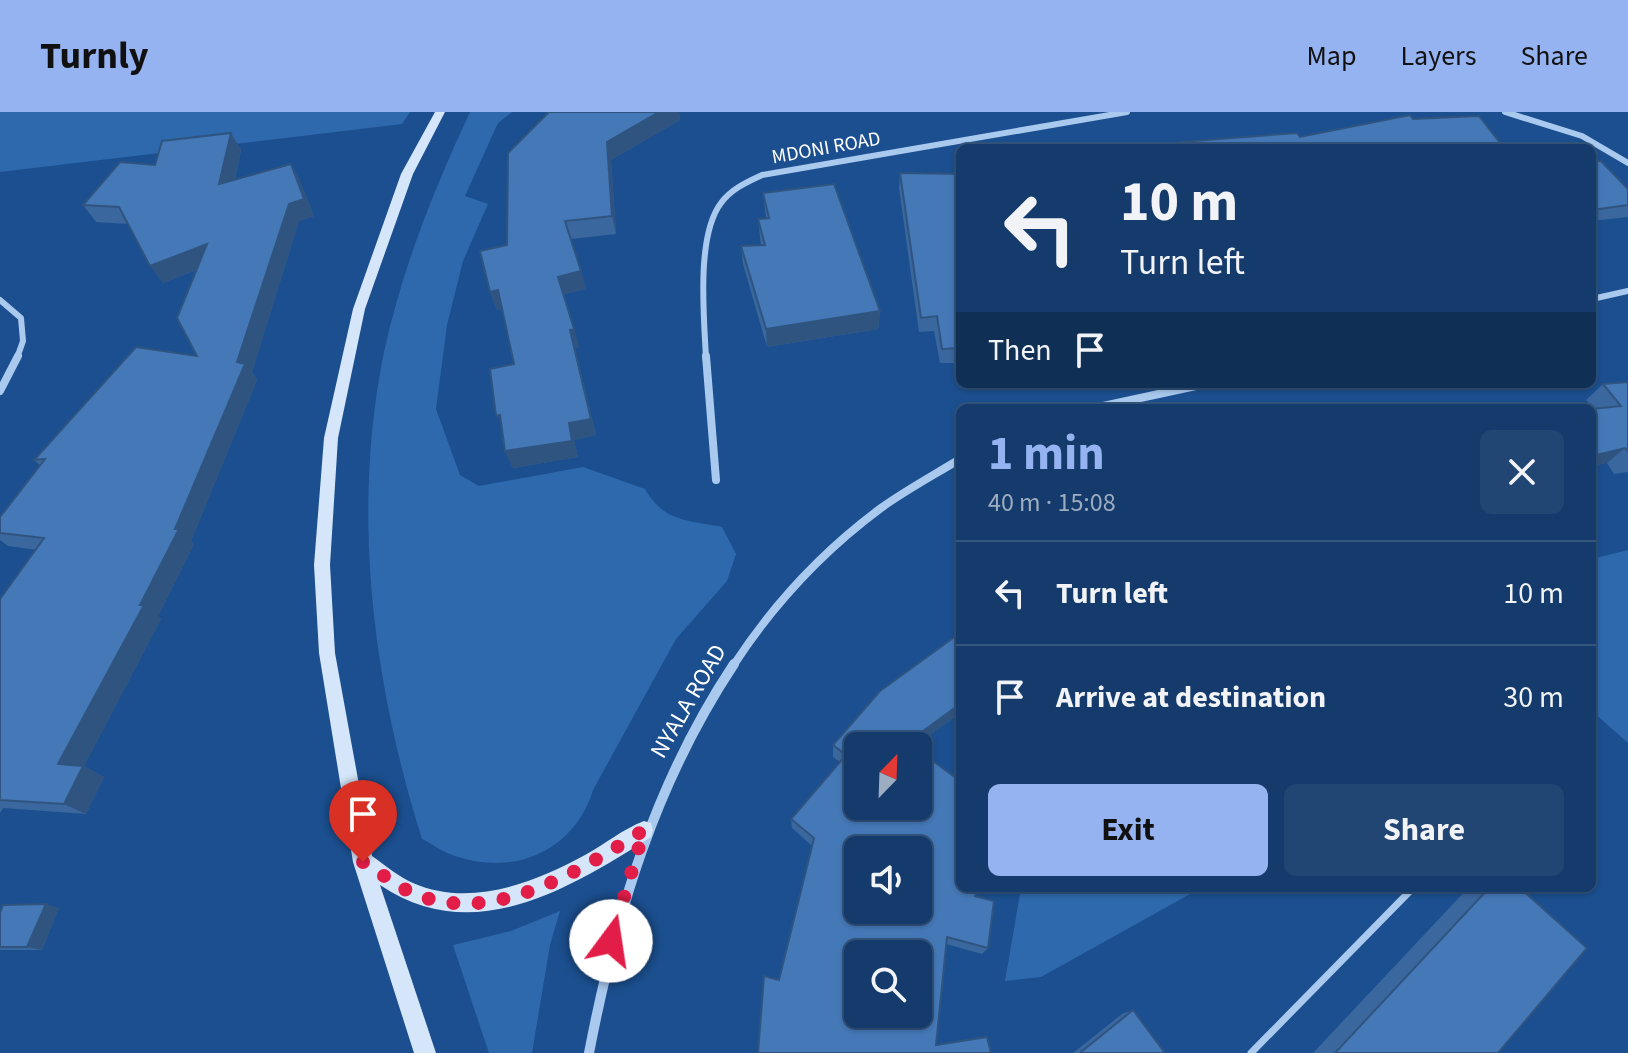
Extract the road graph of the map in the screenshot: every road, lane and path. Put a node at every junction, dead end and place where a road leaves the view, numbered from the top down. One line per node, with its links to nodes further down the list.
1 (440, 112): 16 (main road)
2 (1127, 112): 14 (street, MDONI ROAD)
3 (1505, 112): 5 (street)
4 (1596, 144): 6 (street)
5 (1596, 144)
6 (1628, 163)
7 (1628, 291): 8 (street)
8 (1596, 298)
9 (0, 300): 11 (street)
10 (1186, 388): 12 (street)
11 (0, 391)
12 (1112, 404)
13 (956, 461): 15 (street, NYALA ROAD)
14 (716, 480)
15 (644, 830): 16 (main road); 19 (street, NYALA ROAD)
16 (363, 862): 18 (main road)
17 (1409, 892): 20 (lane)
18 (425, 1053)
19 (589, 1053)
20 (1251, 1053)

